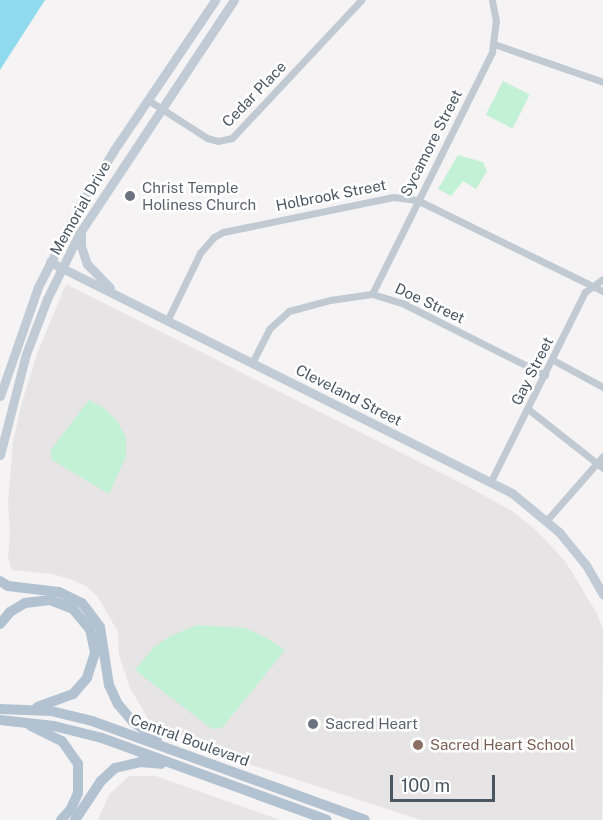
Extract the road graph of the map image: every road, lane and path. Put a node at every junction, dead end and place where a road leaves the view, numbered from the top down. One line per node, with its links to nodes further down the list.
1 (215, 0): 7 (main road, Memorial Drive)
2 (234, 0): 8 (main road, Memorial Drive)
3 (361, 0): 8 (street, Cedar Place)
4 (492, 0): 5 (street, Sycamore Street)
5 (494, 44): 6 (street); 9 (street, Sycamore Street)
6 (603, 82)
7 (148, 100): 8 (street, Cedar Place); 11 (main road, Memorial Drive)
8 (161, 108): 10 (main road, Memorial Drive)
9 (417, 200): 14 (street, Holbrook Street); 16 (street, Sycamore Street); 18 (street, Holbrook Street)
10 (82, 228): 12 (main road, Memorial Drive); 17 (main road)
11 (50, 262): 12 (main road, Cleveland Street); 23 (main road, Memorial Drive)
12 (62, 268): 17 (main road, Cleveland Street); 25 (main road, Memorial Drive)
13 (603, 279): 14 (street, Gay Street)
14 (592, 285): 15 (street, Holbrook Street); 19 (street, Gay Street)
15 (603, 291)
16 (372, 294): 20 (street, Doe Street); 21 (street, Doe Street)
17 (118, 296): 18 (main road, Cleveland Street)
18 (167, 321): 20 (main road, Cleveland Street)
19 (553, 360): 21 (street, Gay Street); 22 (street)
20 (252, 363): 28 (main road, Cleveland Street)
21 (545, 375): 24 (street, Gay Street)
22 (603, 387)
23 (0, 396)
24 (528, 408): 27 (street); 28 (street, Gay Street)
25 (0, 455)
26 (603, 456): 27 (street)
27 (600, 466): 29 (street)
28 (491, 481): 29 (main road, Cleveland Street)
29 (547, 520): 31 (main road, Cleveland Street)
30 (0, 581): 37 (main road)
31 (603, 594)
32 (0, 624): 34 (main road)
33 (0, 709): 34 (main road, Central Boulevard)
34 (26, 709): 37 (main road, Central Boulevard)
35 (0, 720): 36 (main road, Central Boulevard)
36 (20, 721): 38 (main road, Central Boulevard); 39 (main road)
37 (173, 750): 42 (main road, Central Boulevard)
38 (176, 765): 40 (main road); 41 (main road, Central Boulevard)
39 (61, 820)
40 (75, 820)
41 (327, 820)
42 (365, 820)

